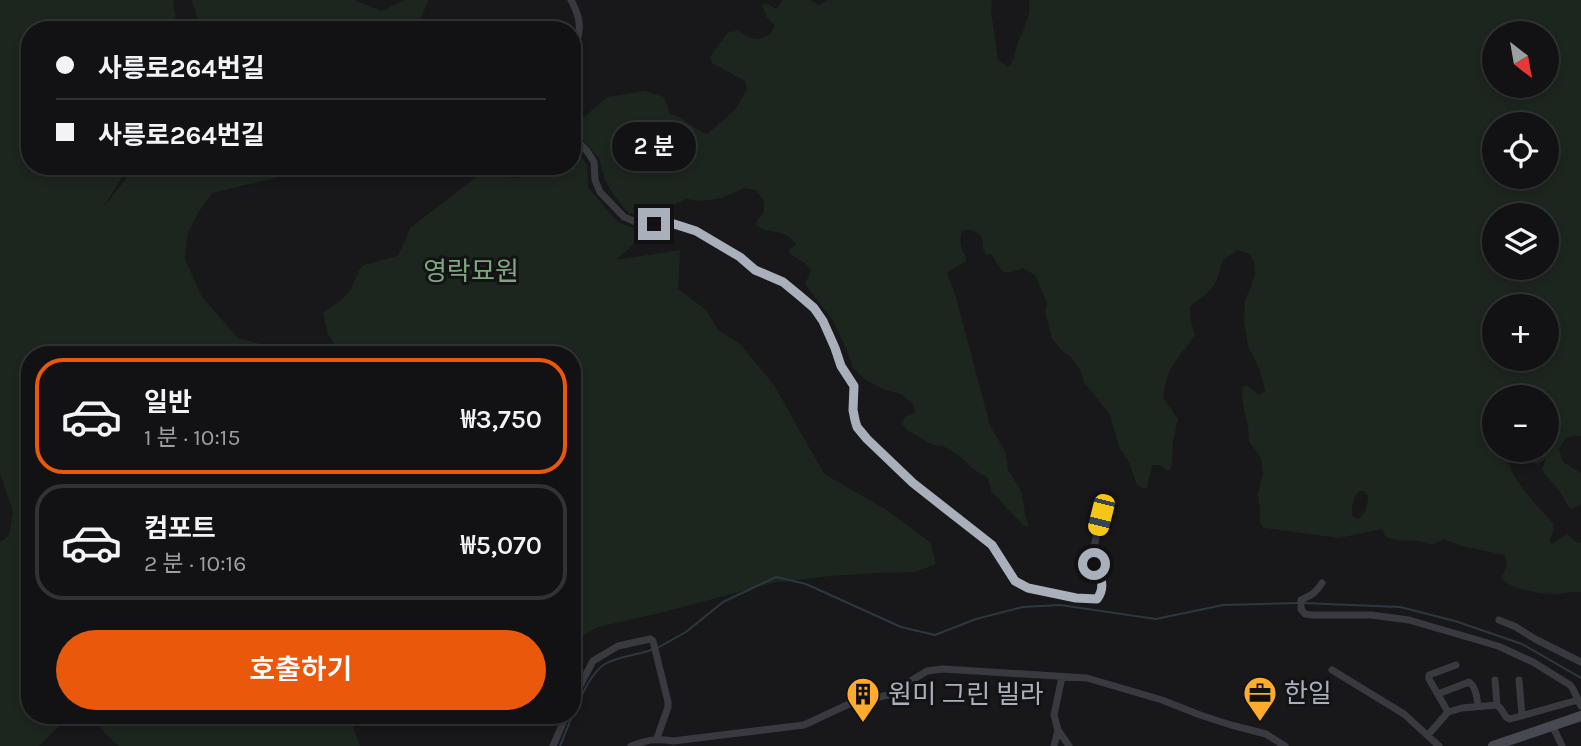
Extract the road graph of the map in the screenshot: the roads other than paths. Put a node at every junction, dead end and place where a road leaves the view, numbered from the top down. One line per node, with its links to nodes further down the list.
1 (571, 0): 2 (street)
2 (580, 21)
3 (581, 145): 4 (street)
4 (1101, 498)
5 (1322, 583): 15 (street)
6 (1499, 620): 7 (street)
7 (1581, 662)
8 (1455, 665): 14 (street)
9 (1332, 670): 24 (street)
10 (1062, 677): 23 (street); 25 (street); 30 (street)
11 (1495, 680): 16 (street)
12 (1519, 680): 19 (street)
13 (581, 684): 25 (street)
14 (1438, 694): 17 (street); 18 (street)
15 (1580, 703): 19 (street)
16 (1497, 705): 17 (street); 19 (street)
17 (1478, 706): 18 (street)
18 (1448, 712): 24 (street)
19 (1522, 716)
20 (1581, 716): 22 (main road)
21 (563, 724): 26 (street)
22 (1552, 725): 32 (main road); 33 (street)
23 (1059, 730): 28 (street); 29 (street)
24 (1427, 735): 31 (street)
25 (664, 741): 27 (street)
26 (553, 746)
27 (631, 746)
28 (1054, 746)
29 (1069, 746)
30 (1285, 746)
31 (1439, 746)
32 (1493, 746)
33 (1562, 746)

